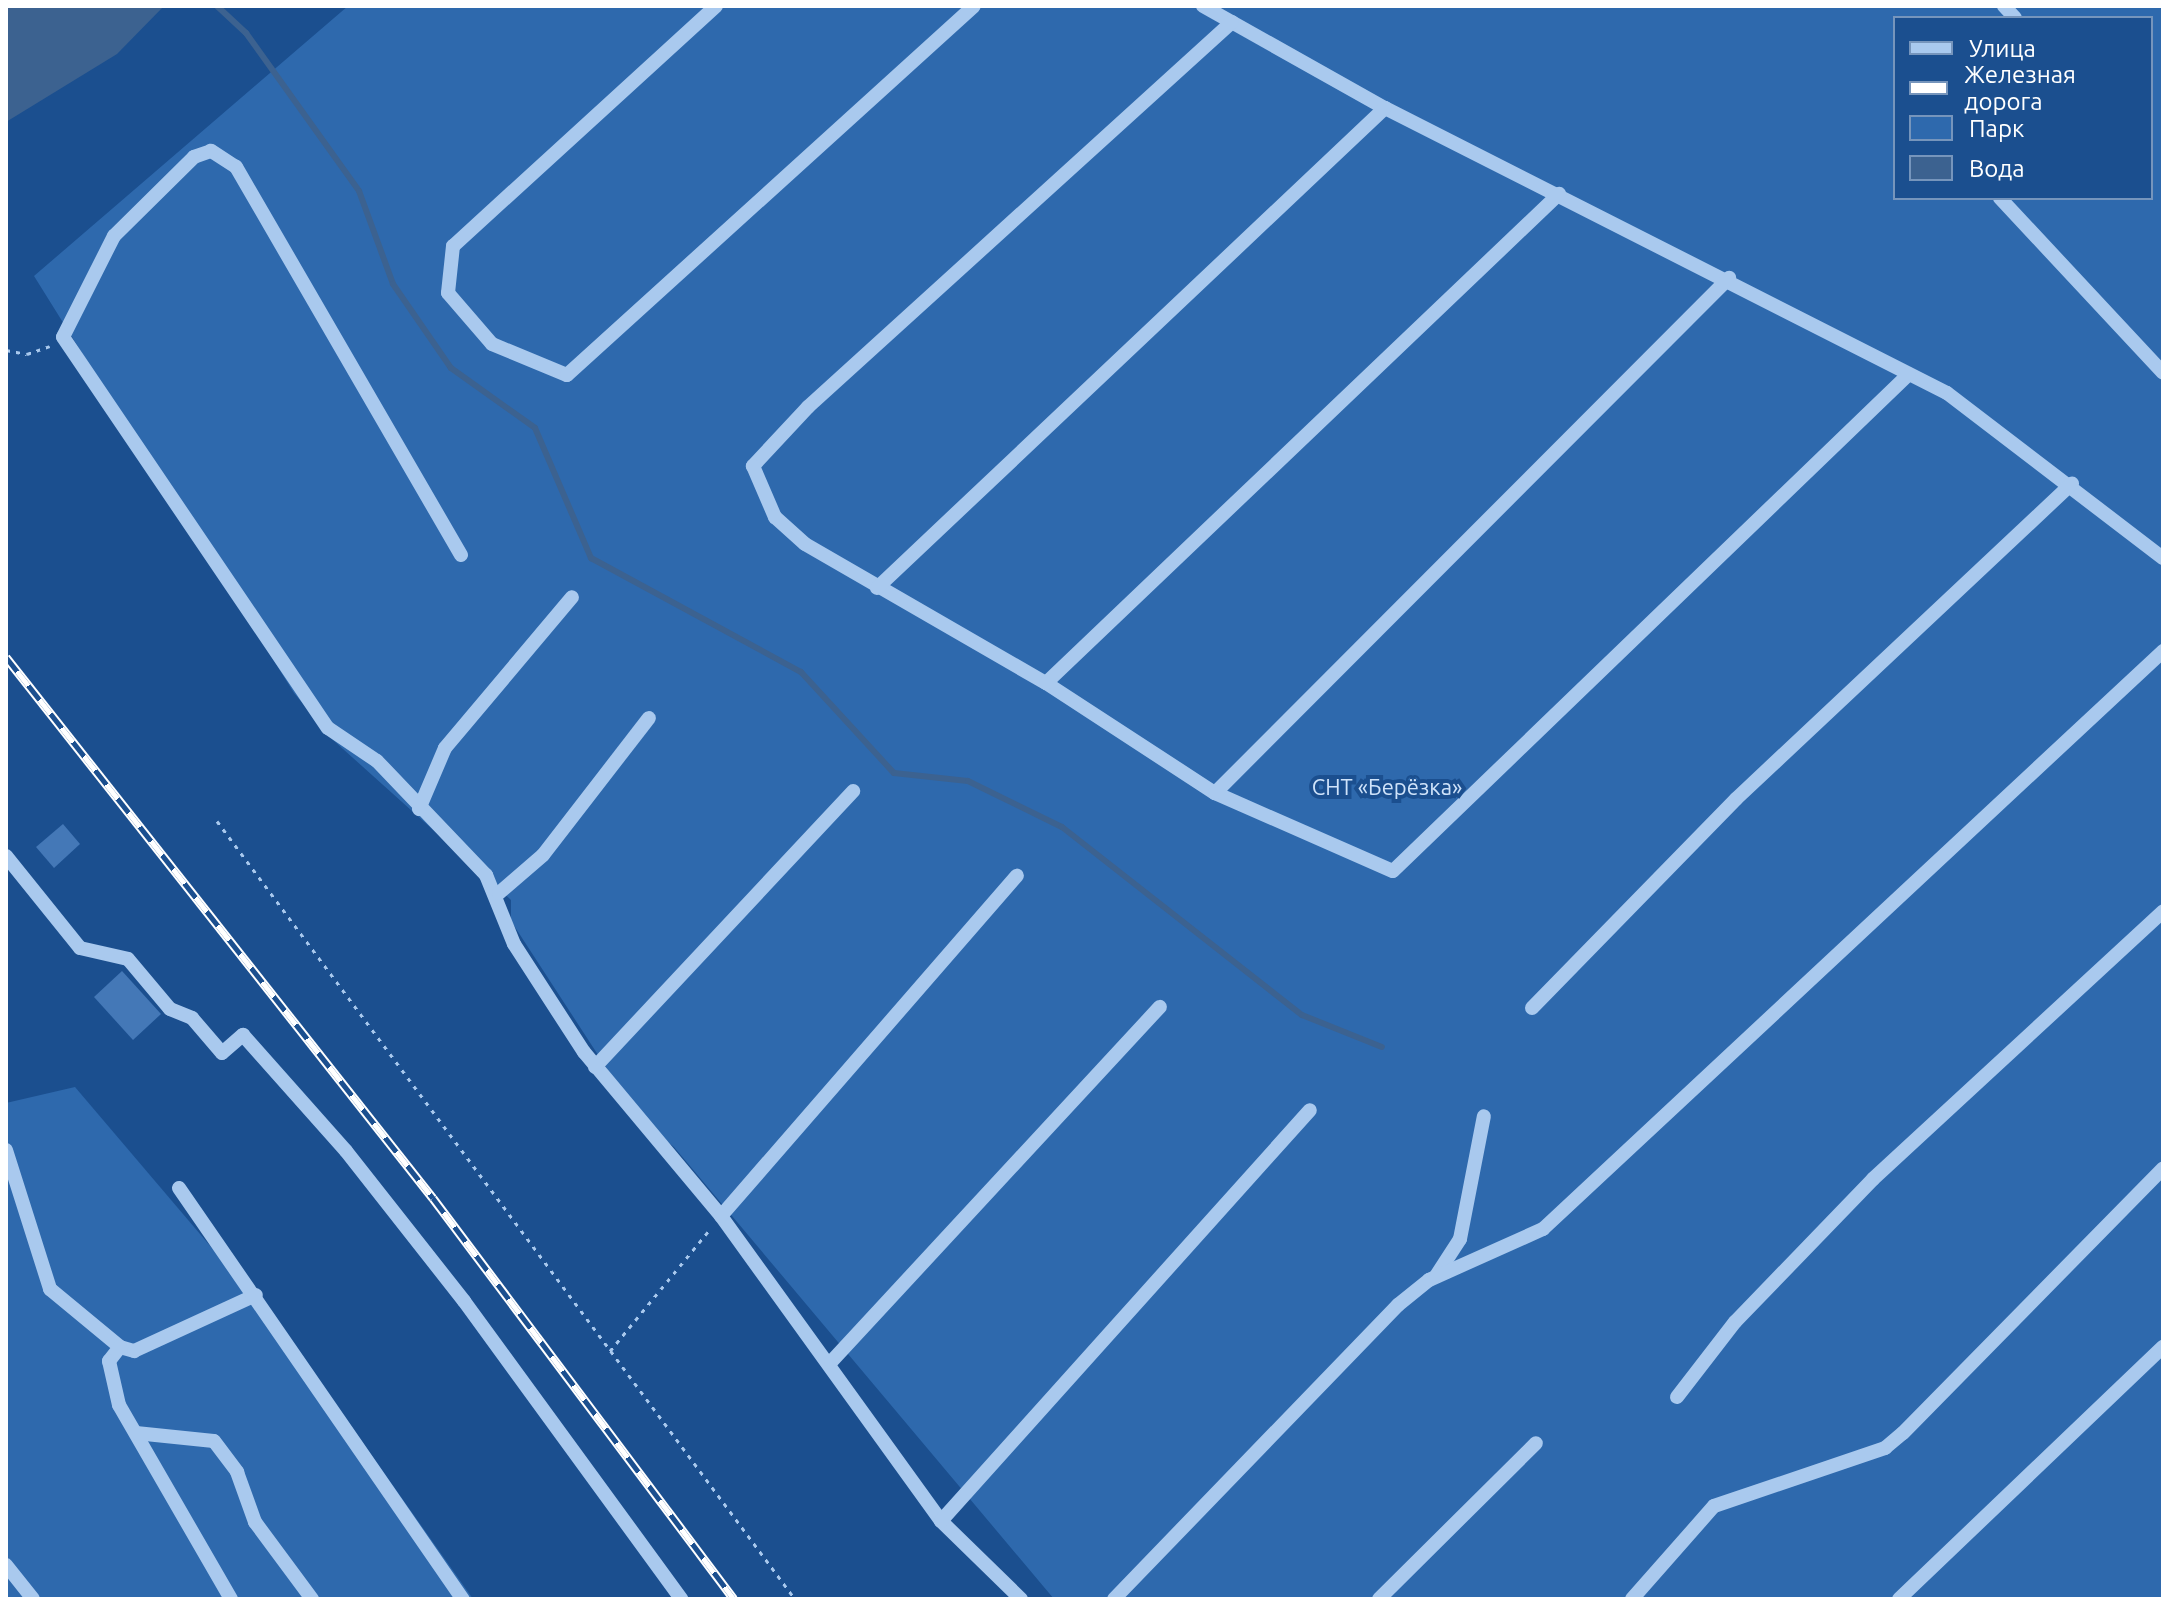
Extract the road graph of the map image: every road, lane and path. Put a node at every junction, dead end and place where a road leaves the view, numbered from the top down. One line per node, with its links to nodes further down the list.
1 (716, 6): 2 (lane)
2 (974, 6)
3 (1203, 6): 4 (lane)
4 (1232, 22): 5 (lane); 17 (lane)
5 (1385, 108): 6 (lane); 17 (lane)
6 (1559, 194): 8 (lane); 20 (lane)
7 (2002, 200): 12 (lane)
8 (1729, 278): 13 (lane); 23 (lane)
9 (63, 337): 10 (path); 15 (lane); 24 (lane)
10 (6, 350)
11 (2163, 350): 12 (lane)
12 (2160, 369)
13 (1909, 374): 14 (lane); 23 (lane)
14 (2072, 483): 16 (lane); 31 (lane)
15 (461, 555)
16 (2163, 558)
17 (877, 588): 20 (lane)
18 (572, 597): 24 (lane)
19 (2163, 651): 39 (lane)
20 (1046, 683): 23 (lane)
21 (649, 718): 28 (lane)
22 (853, 791): 32 (lane)
23 (1215, 793)
24 (419, 809): 28 (lane)
25 (217, 821): 43 (path)
26 (6, 856): 54 (lane)
27 (1017, 876): 38 (lane)
28 (499, 893): 32 (lane)
29 (2163, 911): 45 (lane)
30 (1160, 1007): 44 (lane)
31 (1532, 1008)
32 (595, 1067): 38 (lane)
33 (1310, 1110): 48 (lane)
34 (1484, 1116): 39 (lane)
35 (6, 1150): 41 (lane)
36 (2163, 1168): 59 (lane)
37 (179, 1188): 40 (lane)
38 (721, 1216): 43 (path); 44 (lane)
39 (1436, 1276): 57 (lane)
40 (256, 1295): 41 (lane); 53 (lane)
41 (120, 1347): 46 (lane)
42 (2163, 1347): 60 (lane)
43 (610, 1351): 55 (path)
44 (831, 1362): 48 (lane)
45 (1677, 1397)
46 (136, 1433): 51 (lane); 52 (lane)
47 (1536, 1443): 58 (lane)
48 (941, 1521): 56 (lane)
49 (6, 1565): 50 (lane)
50 (33, 1599)
51 (231, 1599)
52 (312, 1599)
53 (463, 1599)
54 (681, 1599)
55 (795, 1599)
56 (1021, 1599)
57 (1114, 1599)
58 (1379, 1599)
59 (1632, 1599)
60 (1899, 1599)

